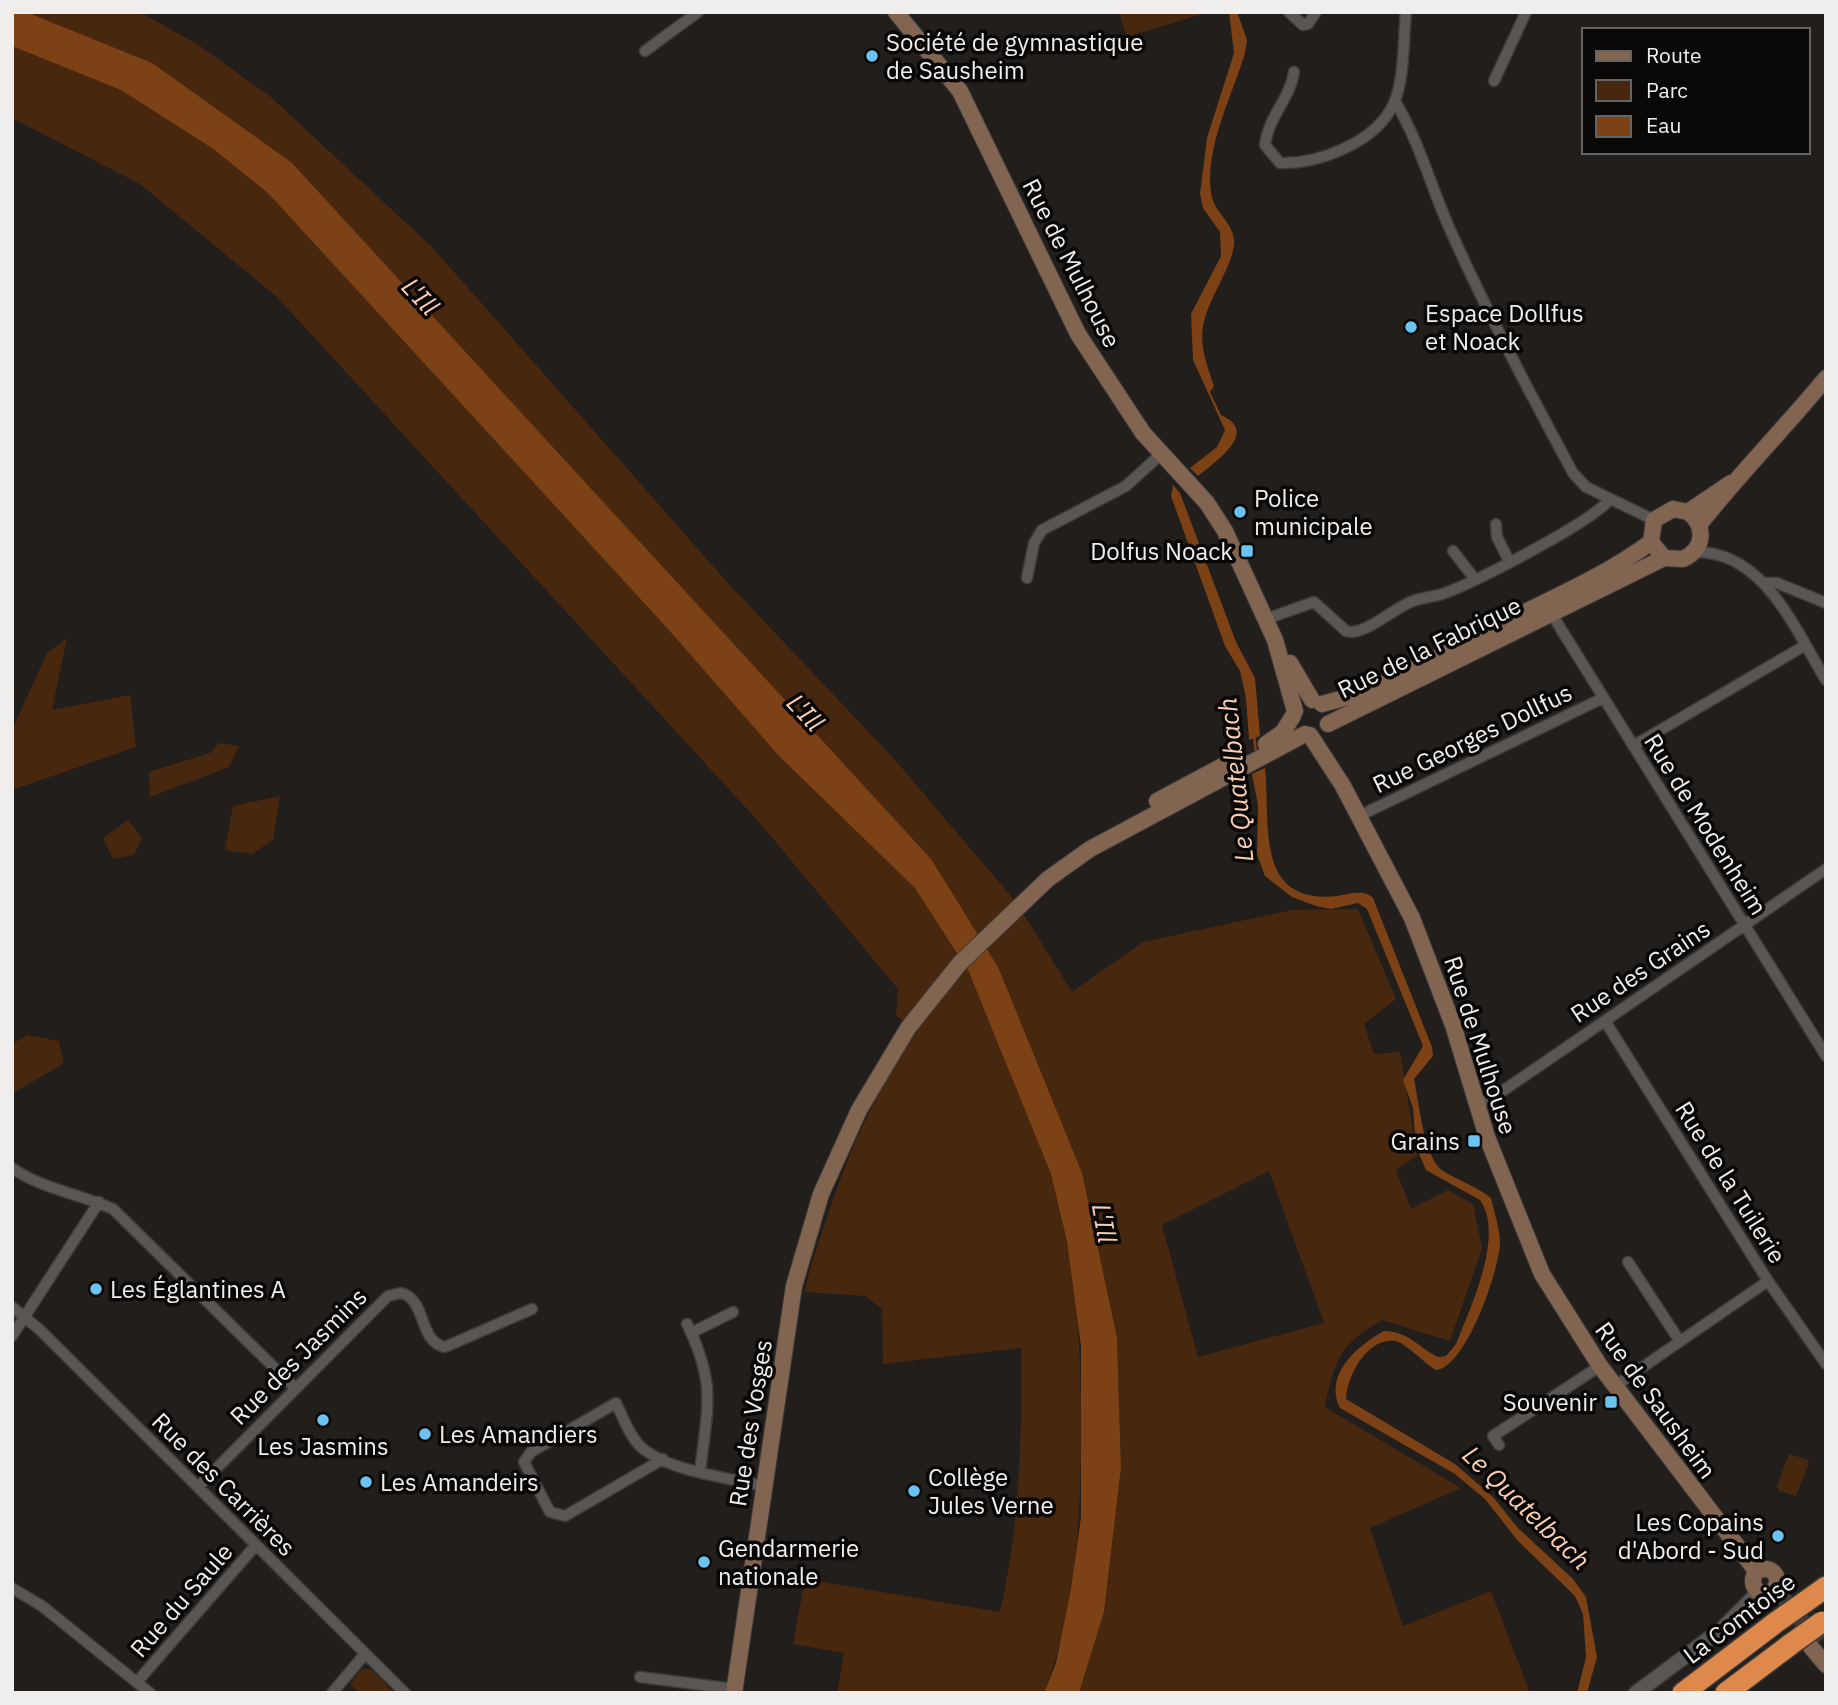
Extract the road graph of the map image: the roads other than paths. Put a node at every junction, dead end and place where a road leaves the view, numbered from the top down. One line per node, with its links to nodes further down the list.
1 (698, 12): 9 (street)
2 (897, 12): 8 (main road, Rue de Mulhouse)
3 (906, 12): 8 (main road, Rue de Mulhouse)
4 (1289, 12): 5 (street)
5 (1316, 12)
6 (1406, 12): 12 (street)
7 (1526, 12): 11 (street)
8 (923, 42): 14 (main road, Rue de Mulhouse)
9 (645, 51)
10 (1294, 72): 12 (street)
11 (1494, 81)
12 (1395, 102): 16 (street)
13 (1826, 379): 15 (main road)
14 (1161, 454): 25 (street); 30 (main road, Rue de Mulhouse)
15 (1731, 483): 17 (main road); 21 (main road)
16 (1609, 500): 18 (street); 24 (street)
17 (1688, 512): 18 (main road); 21 (main road)
18 (1654, 520): 20 (main road)
19 (1496, 524): 24 (street)
20 (1651, 542): 23 (main road); 29 (main road, Rue de la Fabrique)
21 (1701, 542): 23 (main road); 27 (street)
22 (1453, 551): 26 (street)
23 (1664, 558): 29 (main road, Rue de la Fabrique)
24 (1509, 561): 26 (street)
25 (1027, 578)
26 (1475, 578): 30 (street)
27 (1765, 583): 28 (street); 32 (street)
28 (1826, 603)
29 (1547, 608): 34 (street, Rue de Modenheim); 35 (main road, Rue de la Fabrique); 37 (main road, Rue de la Fabrique)
30 (1266, 619): 31 (main road, Rue de Mulhouse)
31 (1275, 640): 35 (main road, Rue de Mulhouse); 36 (main road, Rue de Mulhouse)
32 (1804, 646): 33 (street); 38 (street)
33 (1826, 680)
34 (1603, 698): 38 (street, Rue de Modenheim); 40 (street, Rue Georges Dollfus)
35 (1317, 702): 36 (main road); 37 (main road)
36 (1294, 714): 37 (main road); 39 (main road)
37 (1317, 730): 39 (main road, Rue de la Fabrique); 40 (main road, Rue de Mulhouse)
38 (1633, 746): 43 (street, Rue de Modenheim)
39 (1266, 748): 42 (main road, Rue de la Fabrique)
40 (1359, 816): 46 (main road, Rue de Mulhouse)
41 (1826, 869): 43 (street, Rue des Grains)
42 (1015, 908): 68 (main road, Rue des Vosges)
43 (1745, 925): 44 (street, Rue des Grains); 45 (street, Rue de Modenheim)
44 (1605, 1021): 46 (street, Rue des Grains); 50 (street, Rue de la Tuilerie)
45 (1826, 1056)
46 (1475, 1104): 55 (main road, Rue de Mulhouse)
47 (12, 1168): 48 (street)
48 (99, 1202): 54 (street); 61 (street)
49 (1628, 1262): 57 (street)
50 (1768, 1281): 57 (street); 58 (street, Rue de la Tuilerie)
51 (12, 1307): 54 (street, Rue des Carrières)
52 (532, 1309): 61 (street, Rue des Jasmins)
53 (733, 1312): 66 (street)
54 (25, 1317): 56 (street); 67 (street, Rue des Carrières)
55 (1570, 1321): 59 (main road, Rue de Sausheim)
56 (12, 1336)
57 (1679, 1340): 60 (street)
58 (1826, 1364)
59 (1600, 1366): 60 (main road, Rue de Sausheim); 62 (street)
60 (1615, 1387): 72 (main road, Rue de Sausheim)
61 (295, 1388): 67 (street, Rue des Jasmins)
62 (1499, 1445)
63 (647, 1451): 64 (street); 65 (street); 65 (street)
64 (663, 1459): 65 (street); 66 (street)
65 (649, 1467)
66 (700, 1472): 68 (street)
67 (198, 1486): 69 (street, Rue des Carrières)
68 (764, 1486): 78 (main road, Rue des Vosges)
69 (256, 1545): 74 (street, Rue des Carrières); 77 (street, Rue du Saule)
70 (1826, 1587): 72 (highway, La Comtoise, bridge)
71 (12, 1588): 77 (street)
72 (1772, 1599): 82 (street); 83 (highway, La Comtoise)
73 (1816, 1637): 75 (main road); 84 (highway)
74 (365, 1654): 80 (street); 81 (street, Rue des Carrières)
75 (1826, 1665)
76 (640, 1677): 78 (street)
77 (137, 1682): 79 (street)
78 (734, 1691)
79 (150, 1693)
80 (332, 1693)
81 (405, 1693)
82 (1636, 1693)
83 (1683, 1693)
84 (1726, 1693)

